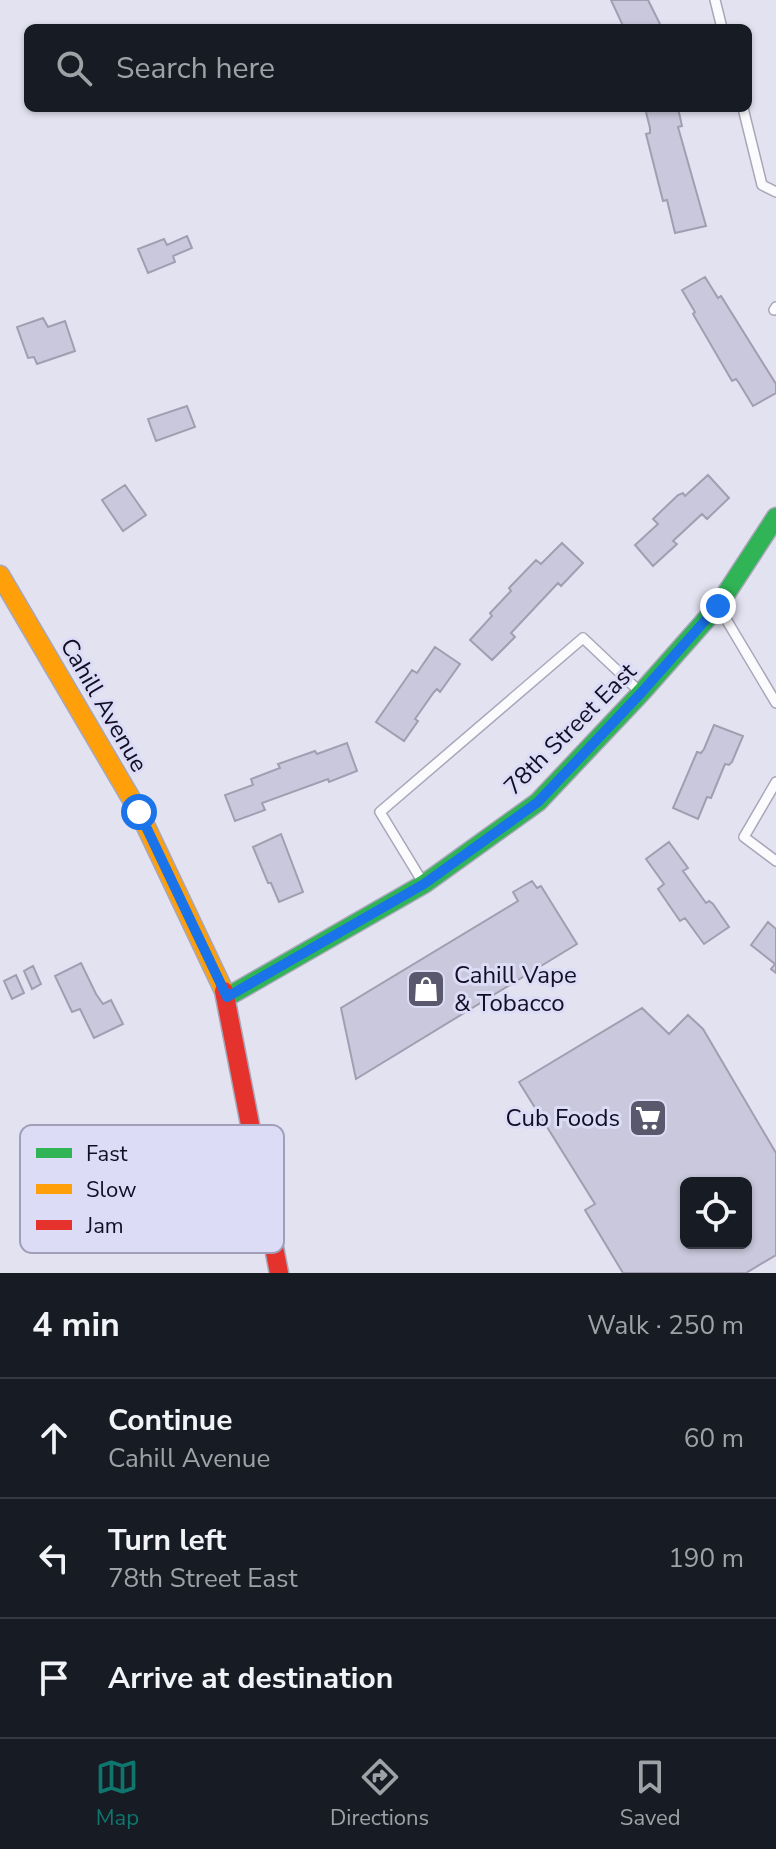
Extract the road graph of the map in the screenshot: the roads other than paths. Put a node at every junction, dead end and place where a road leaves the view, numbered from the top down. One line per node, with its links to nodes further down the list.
1 (715, 0): 2 (lane)
2 (721, 24)
3 (744, 112): 4 (lane)
4 (776, 192)
5 (776, 517): 7 (street, 78th Street East)
6 (0, 575): 13 (street, Cahill Avenue)
7 (718, 606): 8 (street, 78th Street East); 9 (lane)
8 (641, 693): 12 (street, 78th Street East); 12 (lane)
9 (776, 703)
10 (776, 782): 11 (lane)
11 (776, 861)
12 (424, 884): 13 (street, 78th Street East)
13 (227, 997): 14 (street, Cahill Avenue)
14 (251, 1125)
15 (275, 1253): 16 (street, Cahill Avenue)
16 (279, 1273)

